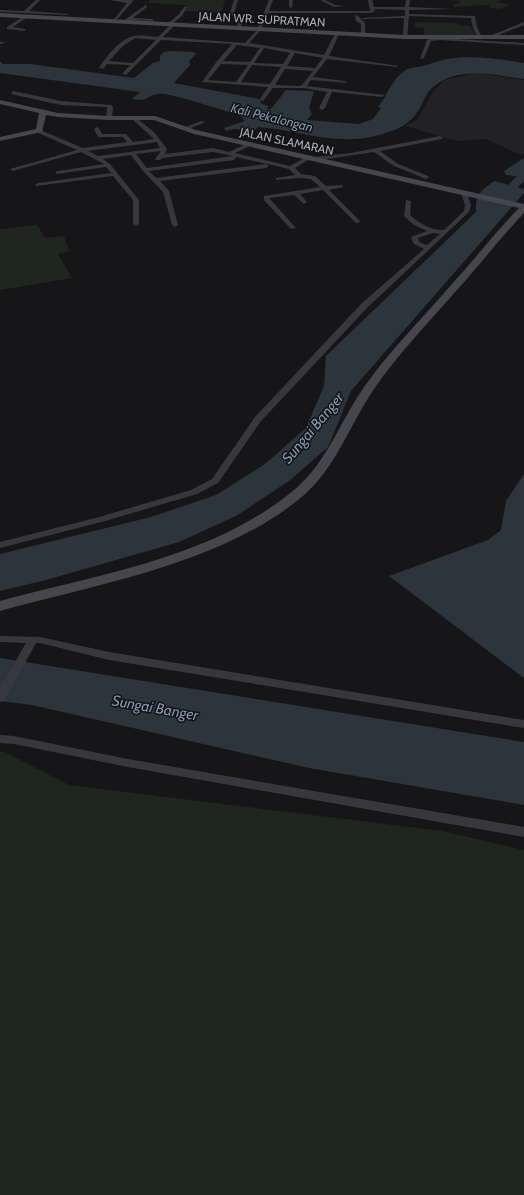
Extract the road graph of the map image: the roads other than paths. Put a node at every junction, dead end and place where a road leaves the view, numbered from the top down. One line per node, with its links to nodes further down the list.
1 (38, 0): 21 (street)
2 (112, 0): 7 (street)
3 (236, 0): 31 (street)
4 (271, 0): 18 (street)
5 (291, 0): 16 (street)
6 (322, 0): 13 (street)
7 (131, 1): 27 (street)
8 (371, 4): 9 (street); 10 (street); 23 (street)
9 (407, 4): 11 (street); 17 (street); 25 (street)
10 (363, 5)
11 (443, 5)
12 (146, 6): 28 (street)
13 (334, 6): 14 (street); 16 (street); 20 (street)
14 (350, 6)
15 (185, 7): 30 (street)
16 (291, 7): 18 (street)
17 (451, 9)
18 (267, 10): 20 (street); 32 (street)
19 (0, 11): 21 (street)
20 (336, 12): 23 (street)
21 (25, 14): 22 (street); 24 (street, JALAN WR. SUPRATMAN); 27 (street, JALAN WR. SUPRATMAN); 33 (street)
22 (67, 14)
23 (357, 15): 25 (street); 35 (street)
24 (0, 16)
25 (407, 16): 36 (street); 37 (street)
26 (152, 20): 28 (street)
27 (115, 21): 28 (street, JALAN WR. SUPRATMAN)
28 (127, 21): 30 (street, JALAN WR. SUPRATMAN)
29 (524, 23): 38 (street)
30 (169, 24): 31 (street, JALAN WR. SUPRATMAN); 41 (street)
31 (240, 29): 32 (street, JALAN WR. SUPRATMAN)
32 (259, 29): 34 (street, JALAN WR. SUPRATMAN); 43 (street)
33 (23, 30)
34 (337, 34): 35 (street, JALAN WR. SUPRATMAN); 47 (street)
35 (363, 36): 36 (street, JALAN WR. SUPRATMAN)
36 (405, 37): 40 (street, JALAN WR. SUPRATMAN)
37 (480, 37): 38 (street, JALAN WR. SUPRATMAN); 40 (street, JALAN WR. SUPRATMAN)
38 (489, 37): 39 (street, JALAN WR. SUPRATMAN)
39 (524, 37)
40 (436, 38): 44 (street); 48 (street)
41 (159, 39): 42 (street); 49 (street); 52 (street)
42 (235, 44): 43 (street); 50 (street)
43 (246, 44): 45 (street)
44 (524, 44)
45 (264, 47): 46 (street); 53 (street)
46 (293, 52): 47 (street); 55 (street)
47 (326, 57): 51 (street); 57 (street)
48 (422, 58)
49 (105, 62): 52 (street); 56 (street)
50 (219, 62): 53 (street); 61 (street)
51 (357, 62): 54 (street); 58 (street)
52 (134, 64): 59 (street)
53 (252, 64): 55 (street); 63 (street)
54 (397, 66)
55 (284, 67): 57 (street); 65 (street)
56 (101, 68)
57 (317, 70): 60 (street)
58 (352, 70)
59 (124, 74)
60 (310, 78): 62 (street); 66 (street)
61 (204, 80): 63 (street); 64 (street)
62 (345, 82)
63 (237, 84): 65 (street)
64 (198, 86)
65 (272, 86): 66 (street); 70 (street)
66 (303, 87): 67 (street)
67 (326, 90): 69 (street); 72 (street)
68 (13, 93): 74 (street)
69 (382, 95)
70 (262, 99)
71 (0, 102): 73 (street, JALAN SLAMARAN)
72 (322, 108)
73 (43, 113): 74 (street, JALAN SLAMARAN); 79 (street)
74 (109, 118): 75 (street, JALAN SLAMARAN)
75 (134, 118): 78 (street, JALAN SLAMARAN); 82 (street)
76 (203, 122): 78 (street)
77 (97, 129): 83 (street)
78 (184, 129): 84 (street, JALAN SLAMARAN)
79 (38, 131): 81 (street); 85 (street)
80 (440, 138): 87 (street)
81 (0, 139)
82 (157, 140): 83 (street); 86 (street)
83 (131, 143): 85 (street)
84 (248, 144): 89 (street); 93 (street, JALAN SLAMARAN)
85 (82, 150): 91 (street); 97 (street)
86 (164, 150): 88 (street); 90 (street)
87 (376, 150): 93 (street); 102 (street)
88 (133, 154): 91 (street); 98 (street)
89 (228, 154): 90 (street); 92 (street)
90 (161, 156): 98 (street)
91 (98, 158): 94 (street)
92 (238, 158): 95 (street); 98 (street)
93 (311, 158): 96 (street); 109 (street, JALAN SLAMARAN)
94 (108, 165): 99 (street); 100 (street)
95 (274, 165): 96 (street); 104 (street)
96 (291, 168): 101 (street)
97 (13, 169)
98 (148, 170): 104 (street)
99 (58, 173)
100 (115, 174): 105 (street); 114 (street)
101 (299, 176): 103 (street); 107 (street)
102 (426, 177)
103 (278, 179)
104 (155, 180): 115 (street)
105 (38, 185)
106 (341, 186): 107 (street)
107 (325, 188): 108 (street); 113 (street)
108 (296, 193): 111 (street); 116 (street)
109 (467, 194): 112 (street, JALAN SLAMARAN); 118 (street)
110 (408, 201): 117 (street)
111 (304, 202)
112 (522, 206): 121 (street)
113 (358, 222)
114 (136, 224)
115 (175, 225)
116 (293, 228)
117 (433, 232): 118 (street); 119 (street)
118 (446, 232): 119 (street)
119 (428, 248): 120 (street)
120 (0, 545)
121 (0, 606)
122 (0, 639): 123 (street)
123 (32, 641): 124 (street); 125 (street)
124 (0, 698)
125 (524, 724)
126 (0, 739): 127 (street)
127 (524, 832)

